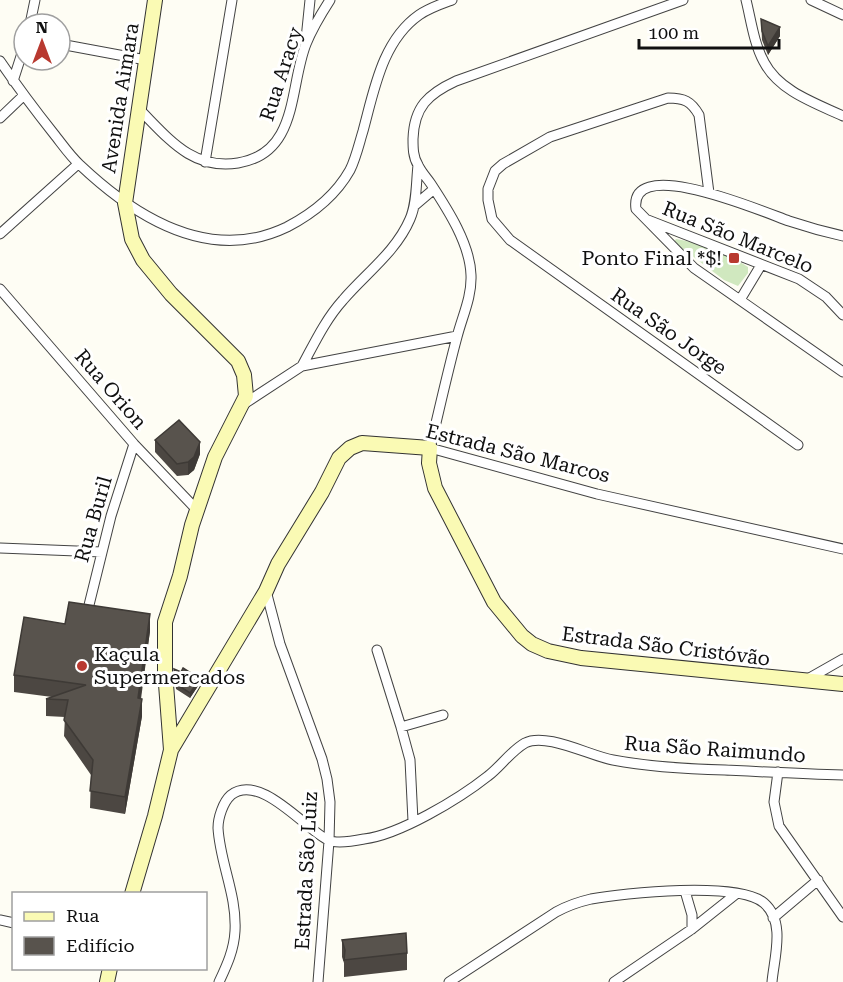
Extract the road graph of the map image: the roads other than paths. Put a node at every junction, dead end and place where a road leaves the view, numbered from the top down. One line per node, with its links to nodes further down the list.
1 (155, 0): 12 (main road, Avenida Aimara)
2 (232, 0): 20 (street)
3 (310, 0): 10 (street)
4 (330, 0): 10 (street, Rua Aracy)
5 (452, 0): 25 (street)
6 (683, 0): 22 (street)
7 (746, 0): 18 (street)
8 (811, 0): 9 (street)
9 (843, 15)
10 (305, 45): 20 (street, Rua Aracy)
11 (72, 46): 12 (street)
12 (146, 60): 17 (main road, Avenida Aimara)
13 (0, 61): 15 (street)
14 (16, 72): 15 (street)
15 (13, 81): 16 (street)
16 (24, 96): 19 (street); 21 (street)
17 (139, 109): 20 (street, Rua Aracy); 25 (main road, Avenida Aimara)
18 (843, 116)
19 (0, 118)
20 (205, 162)
21 (78, 164): 25 (street); 28 (street)
22 (418, 165): 23 (street); 26 (street)
23 (434, 189): 26 (street); 34 (street)
24 (709, 193): 27 (street); 29 (street); 39 (street, Rua São Jorge)
25 (125, 203): 37 (main road, Avenida Aimara)
26 (414, 206): 35 (street)
27 (645, 219): 30 (street, Rua São Marcelo); 32 (street)
28 (0, 234)
29 (843, 236)
30 (761, 265): 32 (street); 33 (street, Rua São Marcelo)
31 (0, 289): 38 (street, Rua Orion)
32 (740, 300): 36 (street)
33 (843, 315)
34 (457, 336): 35 (street); 40 (street)
35 (302, 366): 37 (street)
36 (843, 372)
37 (242, 405): 41 (main road)
38 (134, 444): 41 (street, Rua Orion); 44 (street, Rua Buril)
39 (798, 445)
40 (430, 448): 43 (street, Estrada São Marcos); 45 (main road, Estrada São Marcos); 49 (main road, Estrada São Cristóvão)
41 (197, 510): 53 (main road)
42 (0, 548): 44 (street)
43 (843, 549)
44 (102, 552): 46 (street, Rua Buril)
45 (266, 591): 53 (main road, Estrada São Marcos); 57 (street, Estrada São Luiz)
46 (89, 605)
47 (377, 650): 52 (street)
48 (843, 658): 49 (street)
49 (806, 681): 50 (main road, Estrada São Cristóvão)
50 (843, 684)
51 (443, 715): 52 (street)
52 (401, 727): 56 (street)
53 (171, 750): 60 (main road)
54 (778, 772): 55 (street, Rua São Raimundo); 56 (street, Rua São Raimundo); 58 (street)
55 (843, 775)
56 (413, 821): 57 (street, Rua São Raimundo)
57 (329, 841): 66 (street); 67 (street, Estrada São Luiz)
58 (818, 880): 62 (street); 63 (street)
59 (685, 891): 61 (street); 64 (street); 68 (street)
60 (133, 892)
61 (736, 894): 62 (street); 64 (street)
62 (773, 918): 65 (street)
63 (843, 918)
64 (692, 929): 69 (street)
65 (771, 981)
66 (219, 982)
67 (318, 982)
68 (449, 982)
69 (614, 982)

